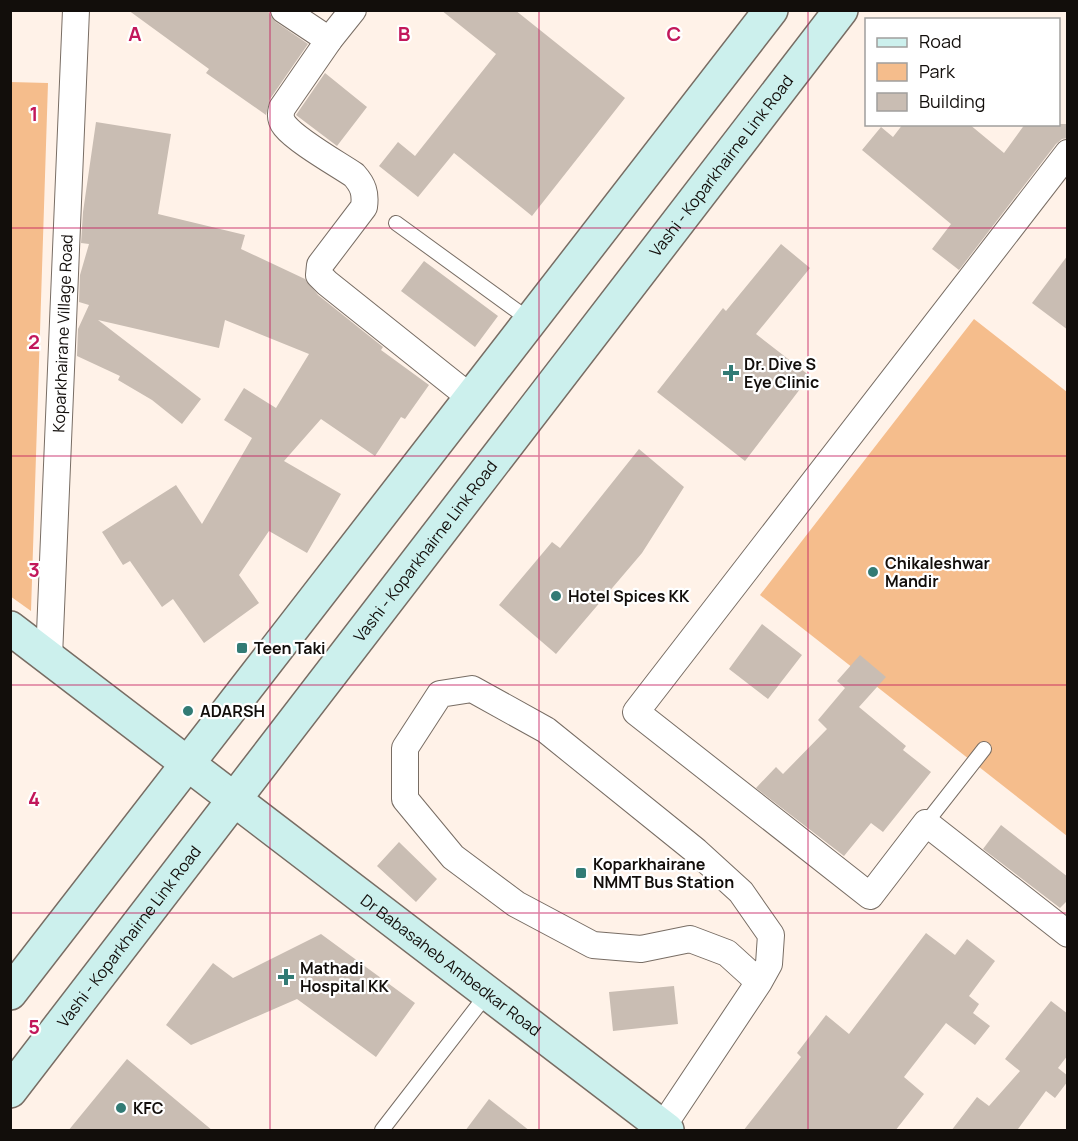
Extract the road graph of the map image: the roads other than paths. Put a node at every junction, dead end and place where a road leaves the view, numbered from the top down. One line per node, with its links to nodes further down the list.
1 (76, 10): 12 (street, Koparkhairane Village Road)
2 (284, 10): 6 (street)
3 (353, 10): 6 (street)
4 (771, 10): 9 (main road)
5 (841, 10): 15 (main road, Vashi - Koparkhairne Link Road)
6 (329, 40): 10 (street)
7 (1068, 153): 16 (street)
8 (396, 223): 9 (lane)
9 (531, 321): 10 (main road)
10 (471, 398): 14 (main road)
11 (10, 628): 12 (main road, Dr Babasaheb Ambedkar Road)
12 (48, 657): 14 (main road, Dr Babasaheb Ambedkar Road)
13 (984, 749): 16 (lane)
14 (188, 764): 15 (main road, Dr Babasaheb Ambedkar Road); 19 (main road)
15 (235, 800): 20 (main road, Dr Babasaheb Ambedkar Road); 21 (main road, Vashi - Koparkhairne Link Road)
16 (926, 823): 17 (street)
17 (1068, 934)
18 (759, 982): 18 (street); 22 (street)
19 (10, 993)
20 (487, 993): 22 (main road, Dr Babasaheb Ambedkar Road); 23 (lane)
21 (10, 1091)
22 (663, 1129)
23 (382, 1131)

